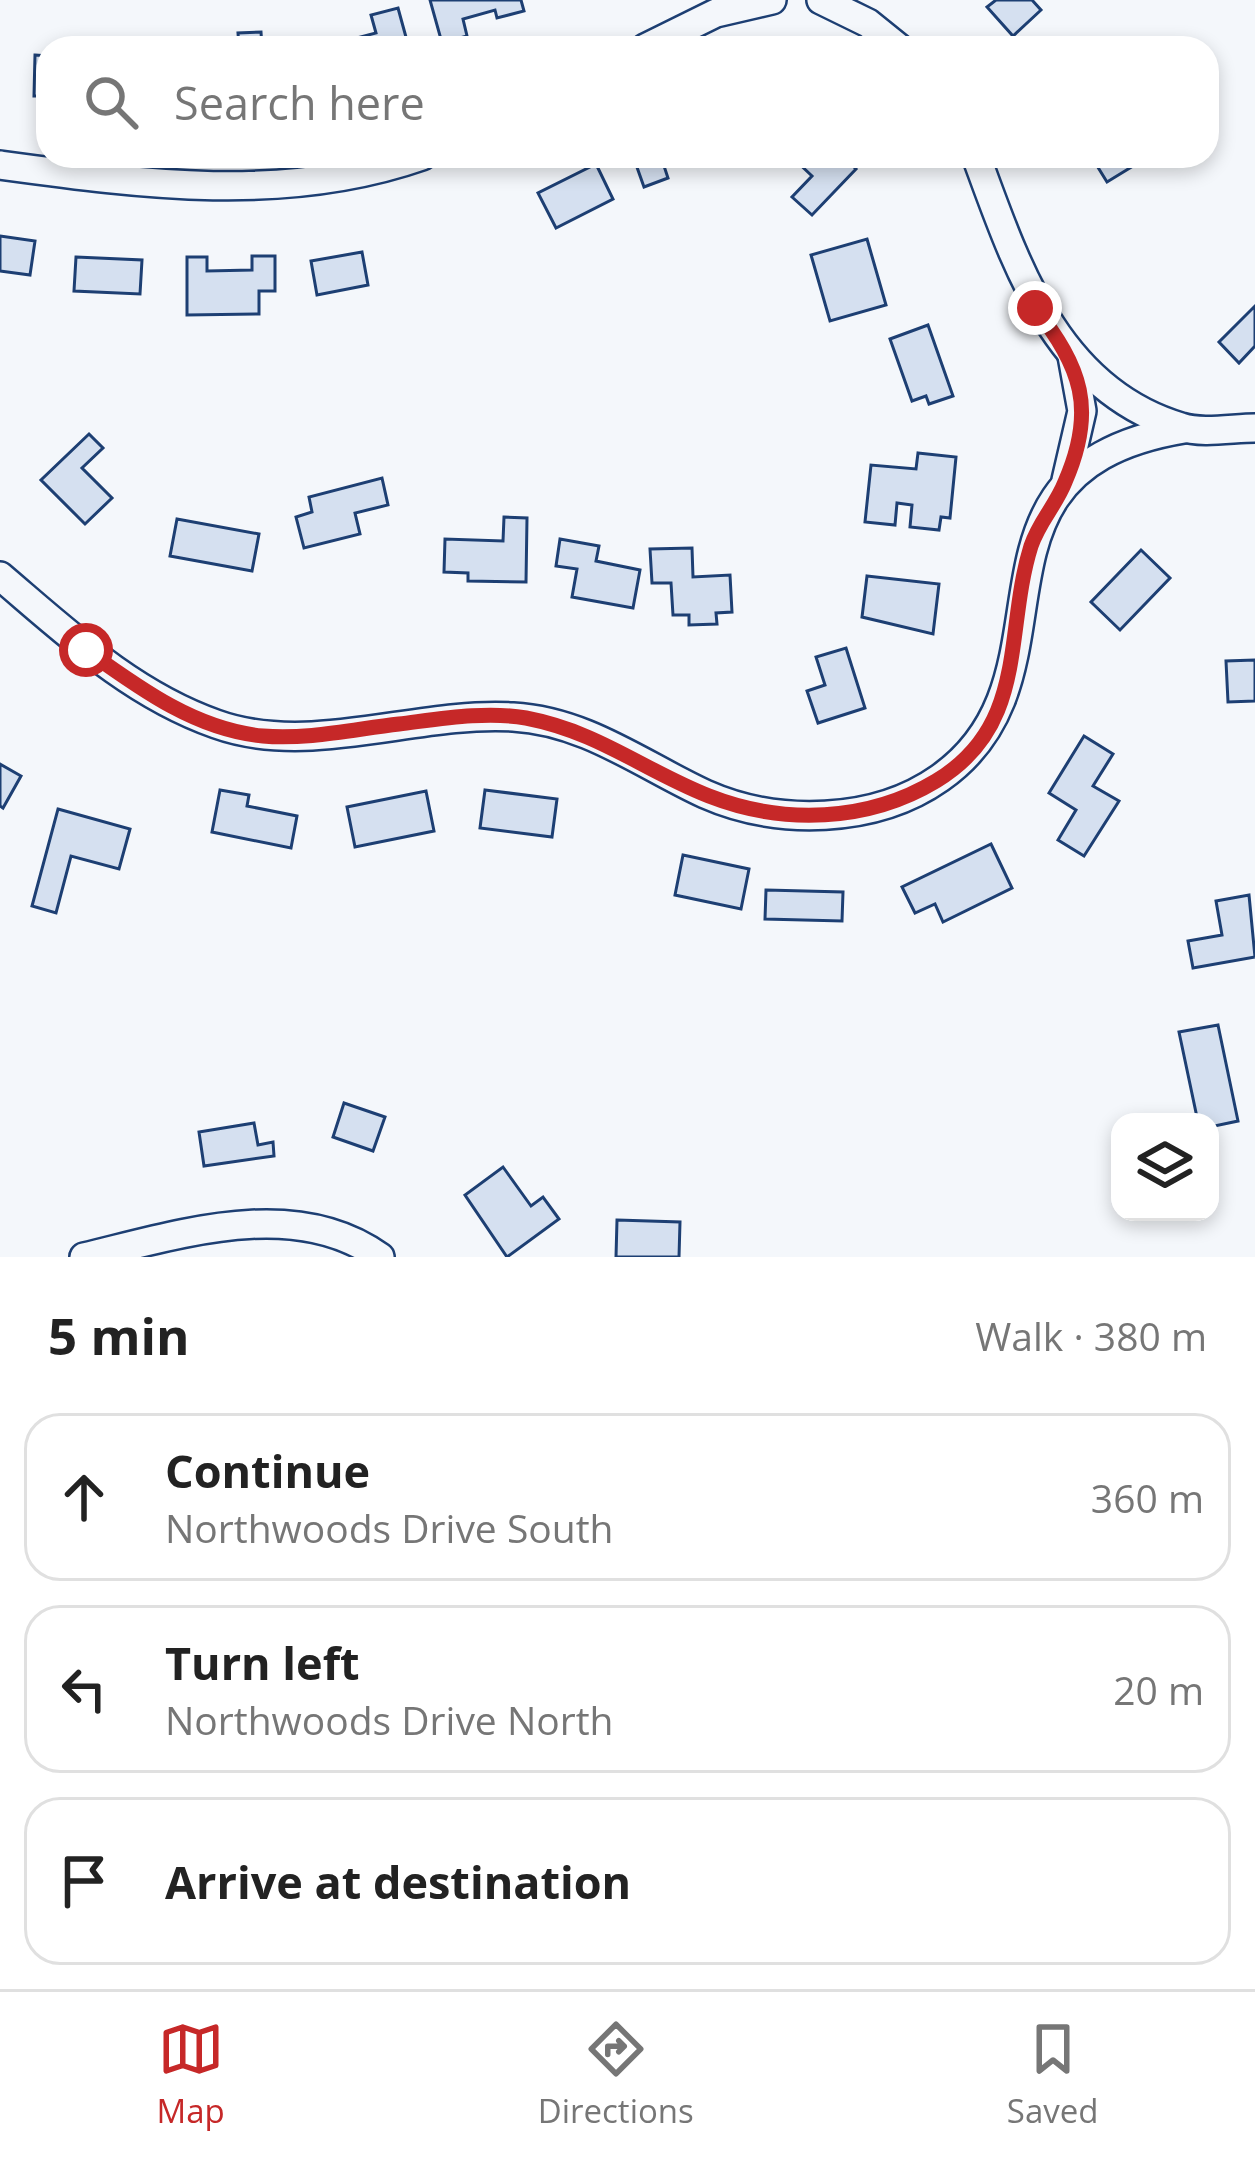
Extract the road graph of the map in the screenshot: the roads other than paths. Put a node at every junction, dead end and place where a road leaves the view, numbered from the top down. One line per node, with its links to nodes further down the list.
1 (772, 0): 3 (street)
2 (820, 0): 4 (street)
3 (669, 36)
4 (884, 36)
5 (0, 165): 6 (street)
6 (369, 168)
7 (981, 168): 8 (street)
8 (1072, 356): 10 (street); 11 (street)
9 (1255, 428): 10 (street)
10 (1184, 429): 11 (street)
11 (1065, 484): 12 (street)
12 (0, 576)
13 (84, 1257): 14 (street)
14 (380, 1257)

